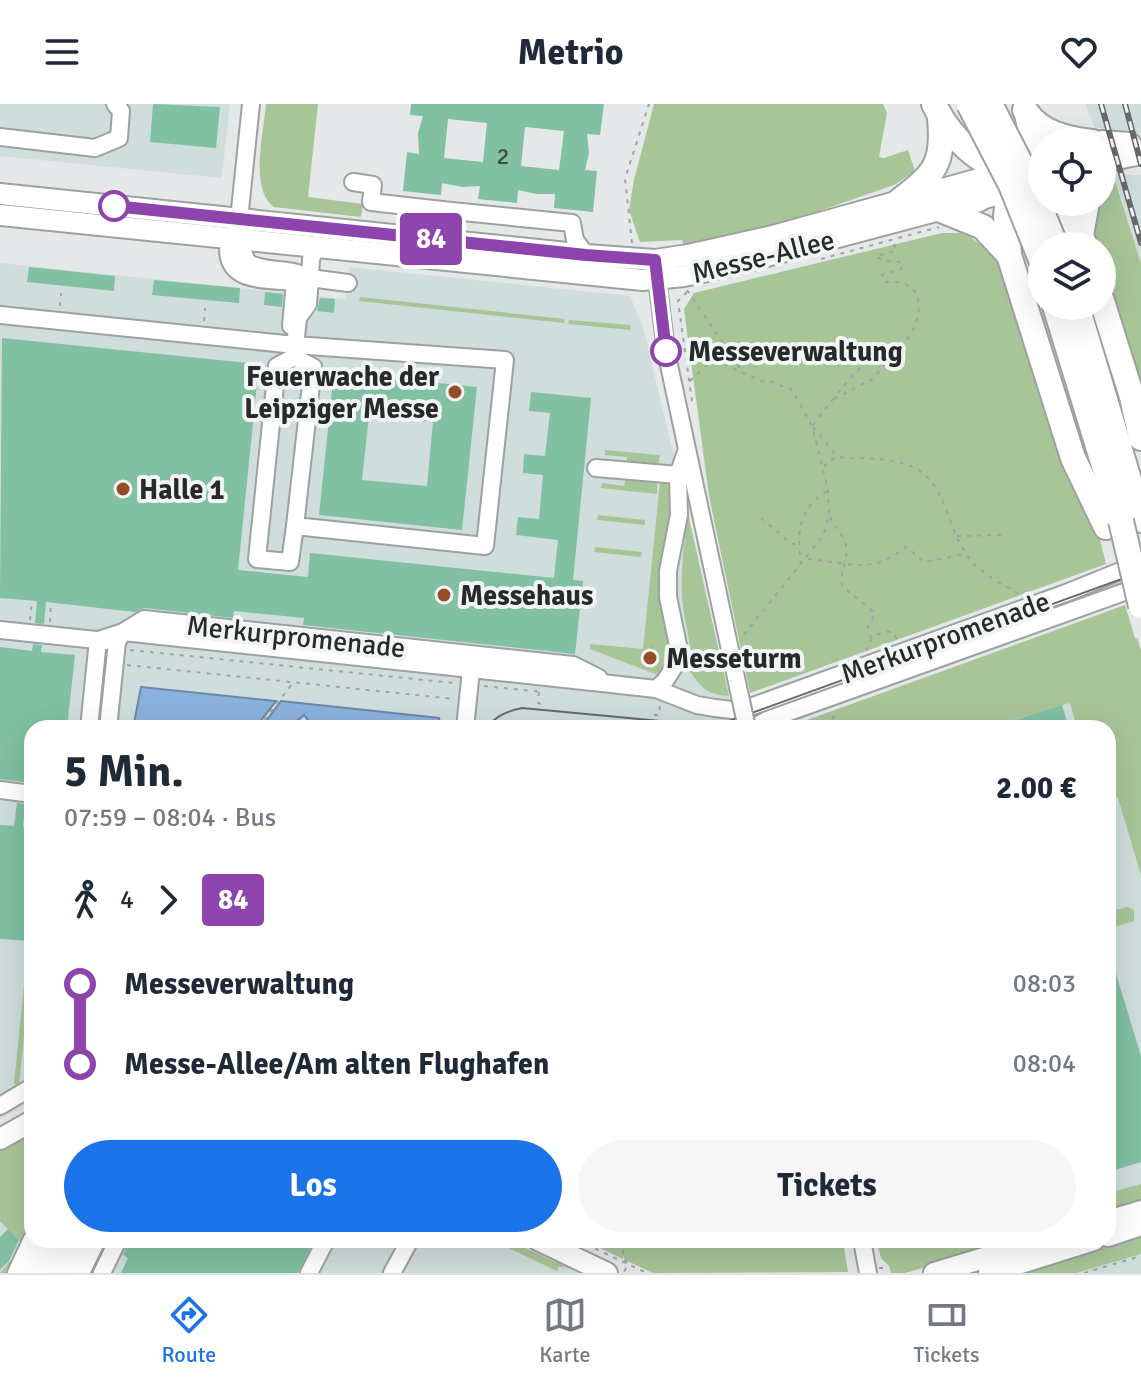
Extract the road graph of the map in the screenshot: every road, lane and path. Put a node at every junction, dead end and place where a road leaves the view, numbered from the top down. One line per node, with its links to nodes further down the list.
1 (115, 104): 9 (street)
2 (251, 104): 23 (street)
3 (649, 104): 26 (path)
4 (969, 104): 21 (highway, bridge)
5 (990, 104): 22 (highway, bridge)
6 (1024, 109): 8 (highway); 13 (highway)
7 (937, 111): 13 (highway); 17 (highway)
8 (1043, 128)
9 (0, 137)
10 (1116, 147): 11 (highway)
11 (1137, 149): 12 (main road)
12 (1116, 157)
13 (1027, 177): 15 (highway); 29 (highway)
14 (353, 182): 18 (street)
15 (974, 191): 17 (main road, Messe-Allee); 19 (main road, Messe-Allee)
16 (0, 194): 23 (main road, Messe-Allee)
17 (898, 202): 30 (main road, Messe-Allee)
18 (442, 210): 24 (street); 28 (street)
19 (941, 210): 29 (highway); 30 (main road, Messe-Allee)
20 (0, 215): 23 (main road, Messe-Allee)
21 (1030, 232)
22 (1050, 232)
23 (235, 237): 24 (main road, Messe-Allee); 27 (main road, Messe-Allee); 31 (street); 33 (street)
24 (431, 239): 28 (main road, Messe-Allee)
25 (894, 240): 40 (path)
26 (632, 246)
27 (316, 247): 30 (main road, Messe-Allee); 31 (street)
28 (586, 255): 30 (main road, Messe-Allee)
29 (1009, 255): 54 (highway)
30 (656, 270): 46 (street)
31 (310, 278): 32 (street); 33 (street)
32 (348, 283)
33 (300, 306): 38 (street)
34 (0, 315): 38 (street)
35 (1060, 320): 54 (highway)
36 (1080, 320): 54 (highway)
37 (1108, 320): 45 (highway)
38 (293, 349): 55 (street); 55 (street); 55 (street)
39 (685, 351): 41 (path); 41 (path); 42 (path)
40 (892, 354): 43 (path); 43 (path)
41 (718, 361): 42 (path)
42 (739, 371): 44 (path)
43 (833, 400): 44 (path)
44 (812, 426): 47 (path); 49 (path)
45 (1141, 434)
46 (686, 451): 50 (street); 77 (street)
47 (838, 457): 49 (path); 57 (path)
48 (596, 468): 50 (street)
49 (823, 468): 51 (path)
50 (678, 475): 81 (street)
51 (828, 490): 52 (path); 58 (path)
52 (829, 516): 60 (path); 63 (path)
53 (761, 518): 58 (path)
54 (1127, 521): 64 (highway, bridge)
55 (295, 526)
56 (1001, 535): 57 (path)
57 (956, 536): 59 (path)
58 (798, 545): 62 (path)
59 (965, 554): 63 (path); 65 (path)
60 (807, 559): 62 (path); 63 (path)
61 (1141, 562): 81 (street, Merkurpromenade)
62 (801, 565): 77 (path)
63 (843, 565): 72 (path)
64 (1140, 594): 90 (street, Merkurpromenade)
65 (1027, 598): 74 (street, Merkurpromenade)
66 (32, 601): 69 (path)
67 (51, 603): 70 (path)
68 (144, 619): 73 (street); 75 (street); 79 (street, Merkurpromenade)
69 (29, 626)
70 (49, 628)
71 (0, 630): 73 (street)
72 (872, 638): 74 (path); 76 (path)
73 (98, 640): 75 (street); 85 (street)
74 (899, 644)
75 (118, 647): 78 (path); 80 (street, Merkurpromenade); 80 (path); 86 (street)
76 (870, 654)
77 (730, 655): 89 (street, bridge)
78 (294, 682): 80 (path); 87 (path)
79 (611, 684): 80 (street, Merkurpromenade); 81 (street, Merkurpromenade)
80 (470, 685): 83 (path); 88 (street)
81 (658, 696): 84 (path)
82 (842, 703): 91 (path)
83 (542, 704)
84 (654, 715)
85 (90, 720)
86 (109, 720)
87 (264, 720)
88 (466, 720)
89 (745, 720)
90 (767, 720)
91 (832, 720)
92 (0, 790): 93 (street)
93 (24, 793)
94 (24, 1092): 95 (street)
95 (0, 1106)
96 (24, 1126): 97 (main road)
97 (0, 1139)
98 (1141, 1211): 100 (main road)
99 (1141, 1225): 101 (main road)
100 (1116, 1226)
101 (1116, 1231)
102 (28, 1248): 118 (street)
103 (43, 1248): 119 (street)
104 (59, 1248): 120 (street)
105 (76, 1248): 121 (street)
106 (93, 1248): 122 (street)
107 (114, 1248): 123 (street)
108 (322, 1248): 124 (street)
109 (405, 1248): 125 (street)
110 (555, 1248): 126 (main road)
111 (594, 1248): 117 (path)
112 (623, 1248): 117 (path)
113 (863, 1248): 129 (street)
114 (1017, 1248): 130 (main road)
115 (1062, 1248): 131 (main road)
116 (1141, 1256): 132 (path)
117 (628, 1264): 127 (path); 128 (path)
118 (16, 1273)
119 (31, 1273)
120 (47, 1273)
121 (64, 1273)
122 (81, 1273)
123 (102, 1273)
124 (309, 1273)
125 (392, 1273)
126 (607, 1273)
127 (623, 1273)
128 (647, 1273)
129 (868, 1273)
130 (934, 1273)
131 (989, 1273)
132 (1084, 1273)

